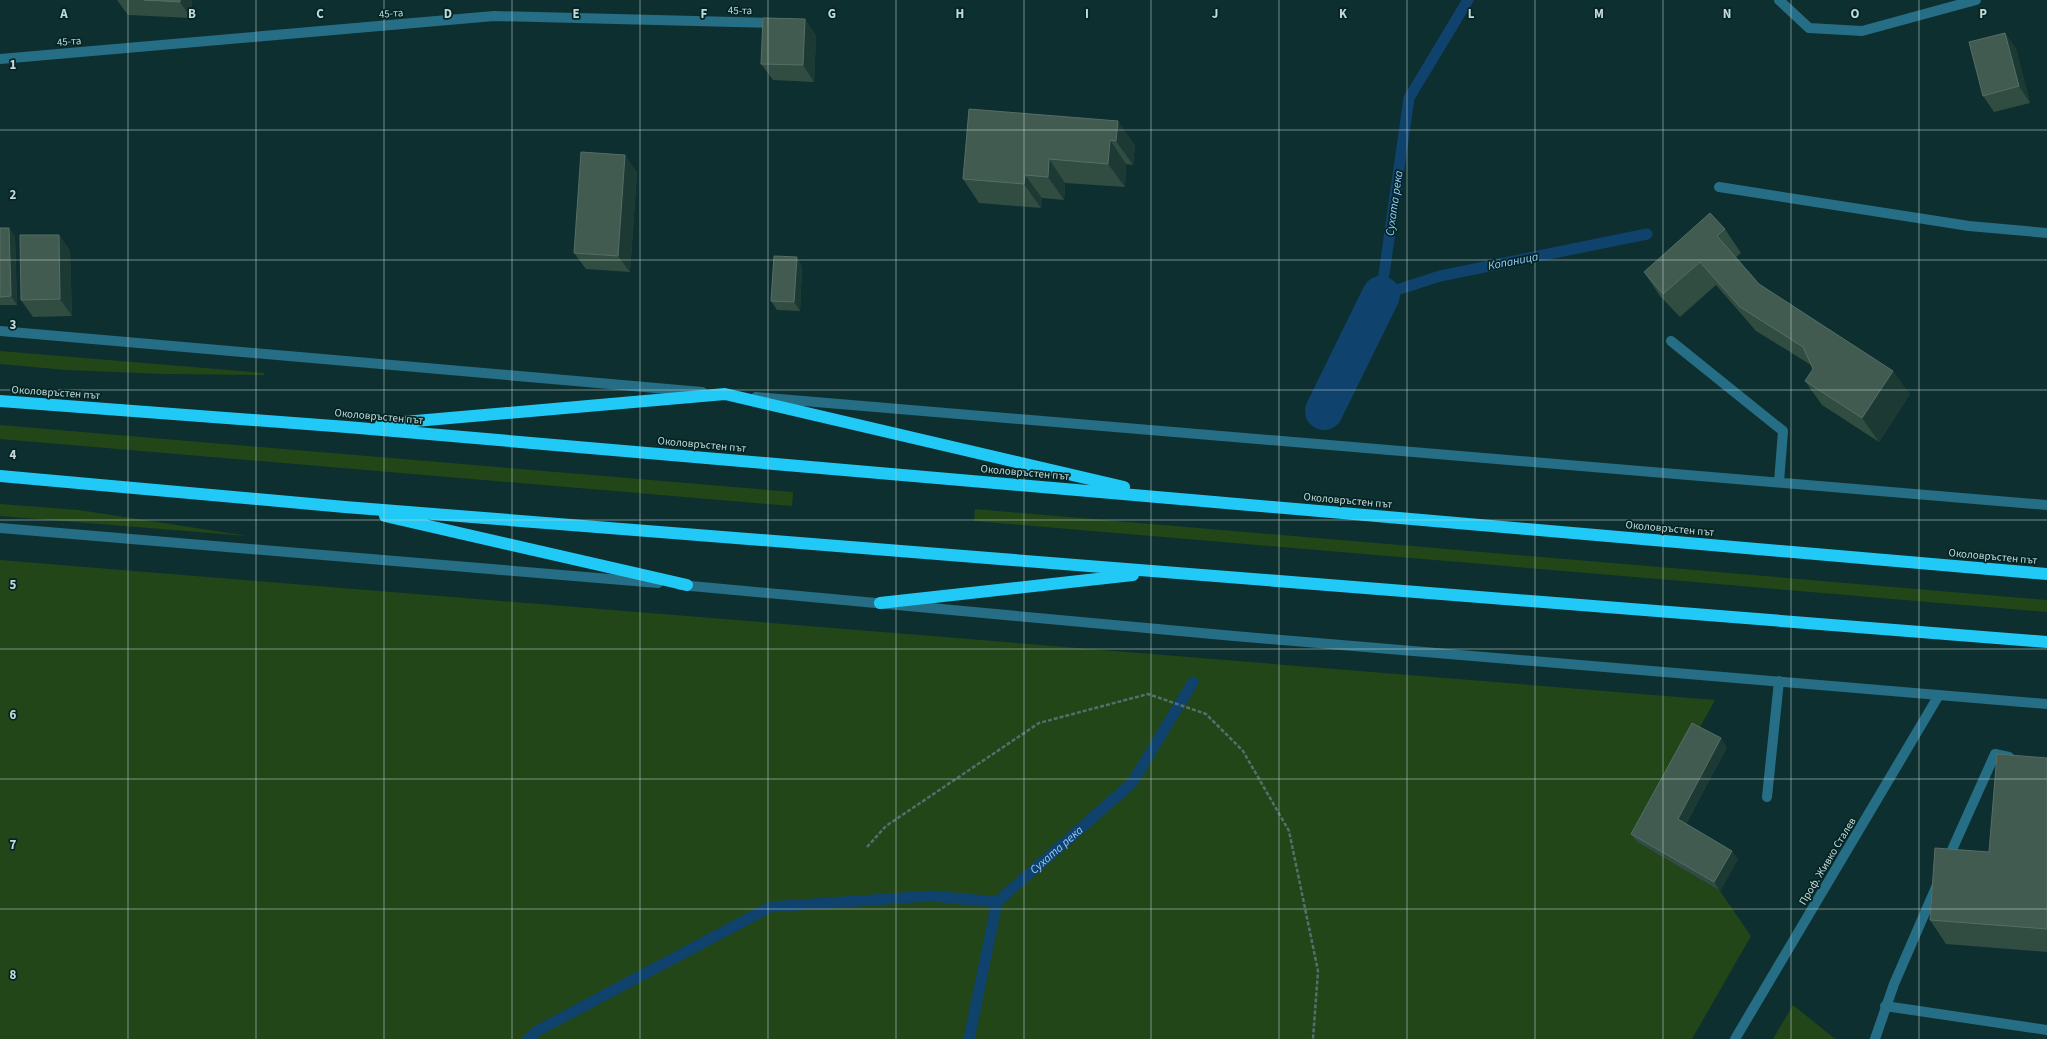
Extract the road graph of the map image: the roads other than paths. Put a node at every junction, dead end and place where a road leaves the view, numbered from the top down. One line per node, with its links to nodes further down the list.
1 (1779, 0): 2 (street)
2 (1976, 0)
3 (786, 24): 4 (street, 45-та)
4 (0, 59)
5 (1719, 187): 6 (street)
6 (2047, 233)
7 (0, 331): 9 (street)
8 (1671, 341): 13 (street)
9 (725, 394): 11 (highway); 13 (street); 14 (highway)
10 (0, 401): 11 (highway, Околовръстен път)
11 (347, 426): 14 (highway, Околовръстен път)
12 (0, 476): 16 (highway)
13 (1779, 482): 15 (street)
14 (1166, 497): 19 (highway, Околовръстен път)
15 (2047, 505)
16 (345, 506): 18 (highway); 20 (highway)
17 (0, 528): 20 (street)
18 (1162, 571): 21 (highway); 22 (highway)
19 (2047, 574)
20 (687, 585): 21 (street)
21 (880, 603): 23 (street)
22 (2047, 642)
23 (1779, 681): 24 (street); 27 (street)
24 (1939, 695): 25 (street); 30 (street, Проф. Живко Сталев)
25 (2047, 704)
26 (2017, 758): 28 (street)
27 (1767, 797)
28 (1885, 1006): 29 (street); 31 (street)
29 (2047, 1030)
30 (1735, 1039)
31 (1874, 1039)

